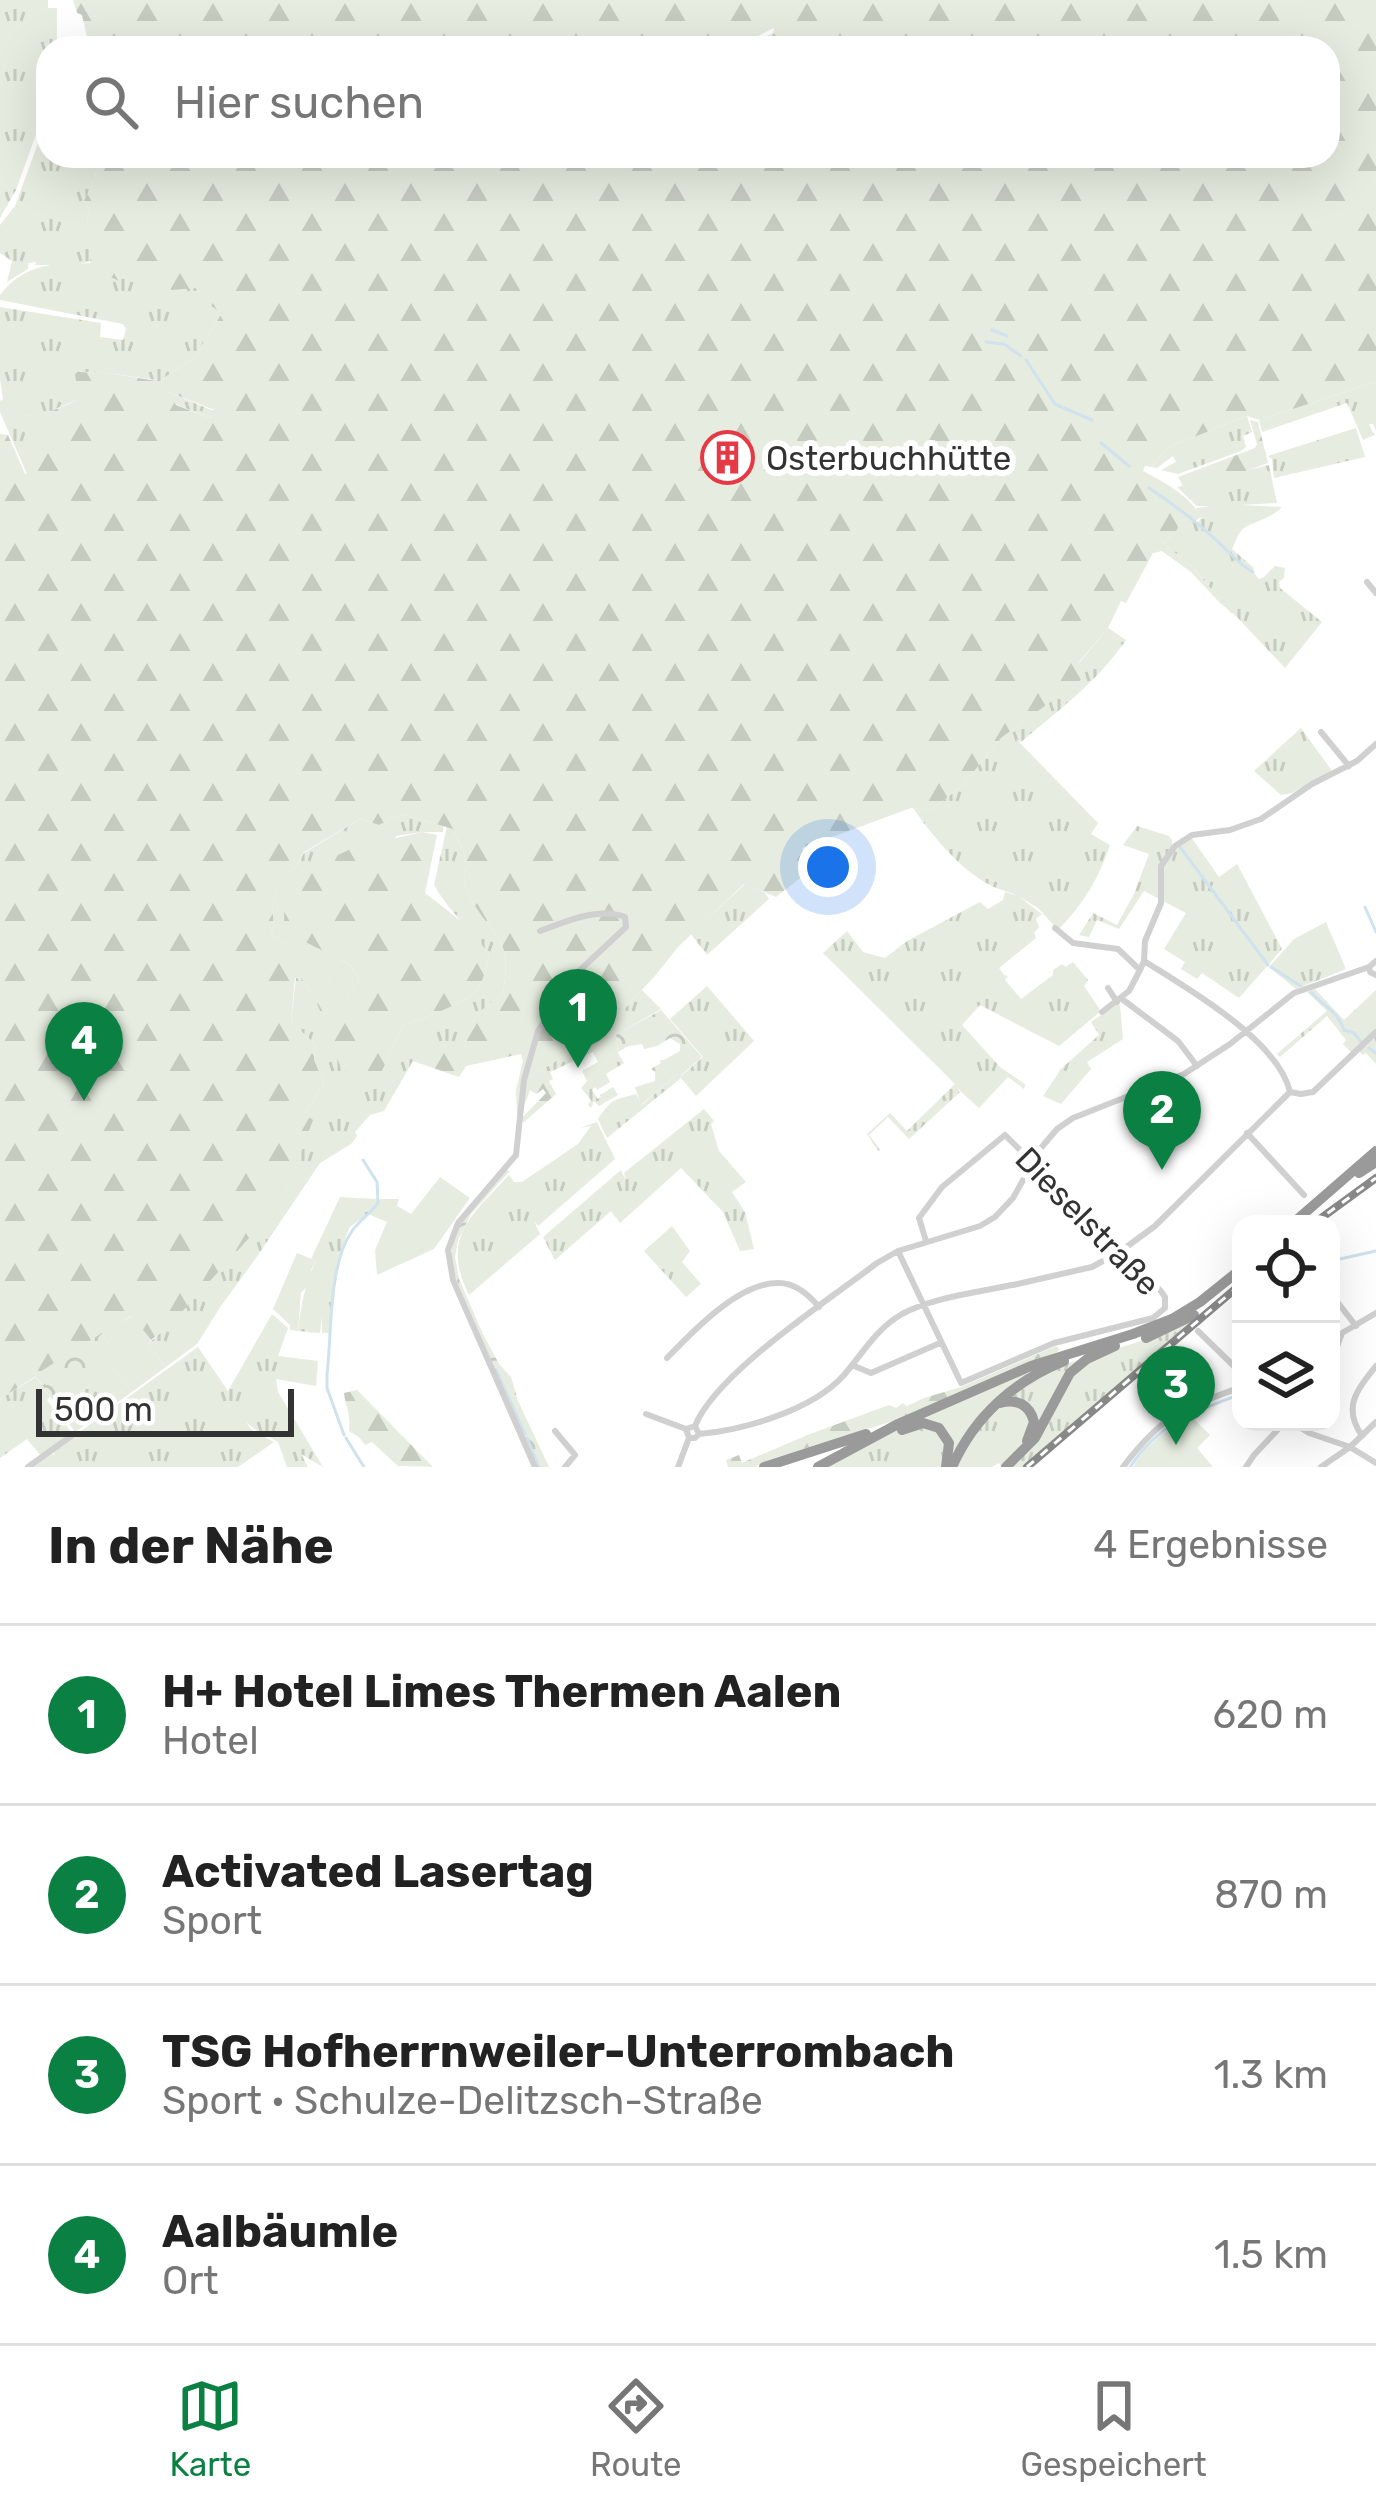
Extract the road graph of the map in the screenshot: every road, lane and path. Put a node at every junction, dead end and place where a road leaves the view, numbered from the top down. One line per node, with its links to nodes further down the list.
1 (1367, 582): 2 (street)
2 (1376, 593)
3 (1321, 732): 5 (street)
4 (1376, 744): 5 (street)
5 (1349, 766): 9 (street)
6 (1055, 928): 9 (street)
7 (540, 931): 58 (street)
8 (1373, 964): 10 (street); 14 (street)
9 (1142, 966): 12 (street); 14 (street)
10 (1376, 975)
11 (1108, 988): 12 (street)
12 (1119, 1001): 13 (street); 16 (street)
13 (1102, 1012)
14 (1246, 1031): 16 (street); 17 (street)
15 (1376, 1032): 17 (street)
16 (1197, 1066): 20 (street)
17 (1290, 1092): 18 (street)
18 (1247, 1132): 21 (street); 25 (street)
19 (1376, 1157): 22 (highway); 23 (highway)
20 (1032, 1163): 24 (street); 24 (street, Dieselstraße); 25 (street, Dieselstraße)
21 (1304, 1195)
22 (1308, 1215)
23 (1308, 1215)
24 (926, 1241): 26 (street)
25 (1121, 1251): 30 (street); 36 (street, Dieselstraße)
26 (898, 1252): 30 (street); 31 (street)
27 (1232, 1279): 39 (highway)
28 (1232, 1280): 37 (highway)
29 (1340, 1302): 33 (street)
30 (922, 1306): 36 (street); 41 (street)
31 (819, 1307): 38 (street); 51 (street)
32 (1376, 1313): 33 (street)
33 (1356, 1326): 35 (street)
34 (1198, 1331): 40 (street)
35 (1340, 1334)
36 (940, 1342): 41 (street)
37 (1115, 1346): 44 (highway); 63 (highway)
38 (677, 1348)
39 (1058, 1356): 47 (highway); 62 (highway)
40 (1232, 1364)
41 (852, 1365): 51 (street)
42 (1376, 1366): 53 (street)
43 (1232, 1391): 64 (street)
44 (988, 1412): 62 (highway); 63 (highway)
45 (646, 1414): 51 (street)
46 (1376, 1422): 53 (street)
47 (898, 1424): 56 (highway); 61 (highway)
48 (555, 1430): 59 (street)
49 (1278, 1431): 65 (street)
50 (1305, 1431): 54 (street)
51 (692, 1432): 60 (street)
52 (74, 1434): 57 (street)
53 (1362, 1436): 54 (street)
54 (1350, 1447): 55 (street); 66 (street)
55 (1376, 1463)
56 (820, 1466): 62 (highway)
57 (28, 1467)
58 (535, 1467)
59 (565, 1467)
60 (677, 1467)
61 (764, 1467)
62 (949, 1467)
63 (1002, 1467)
64 (1123, 1467)
65 (1246, 1467)
66 (1321, 1467)

